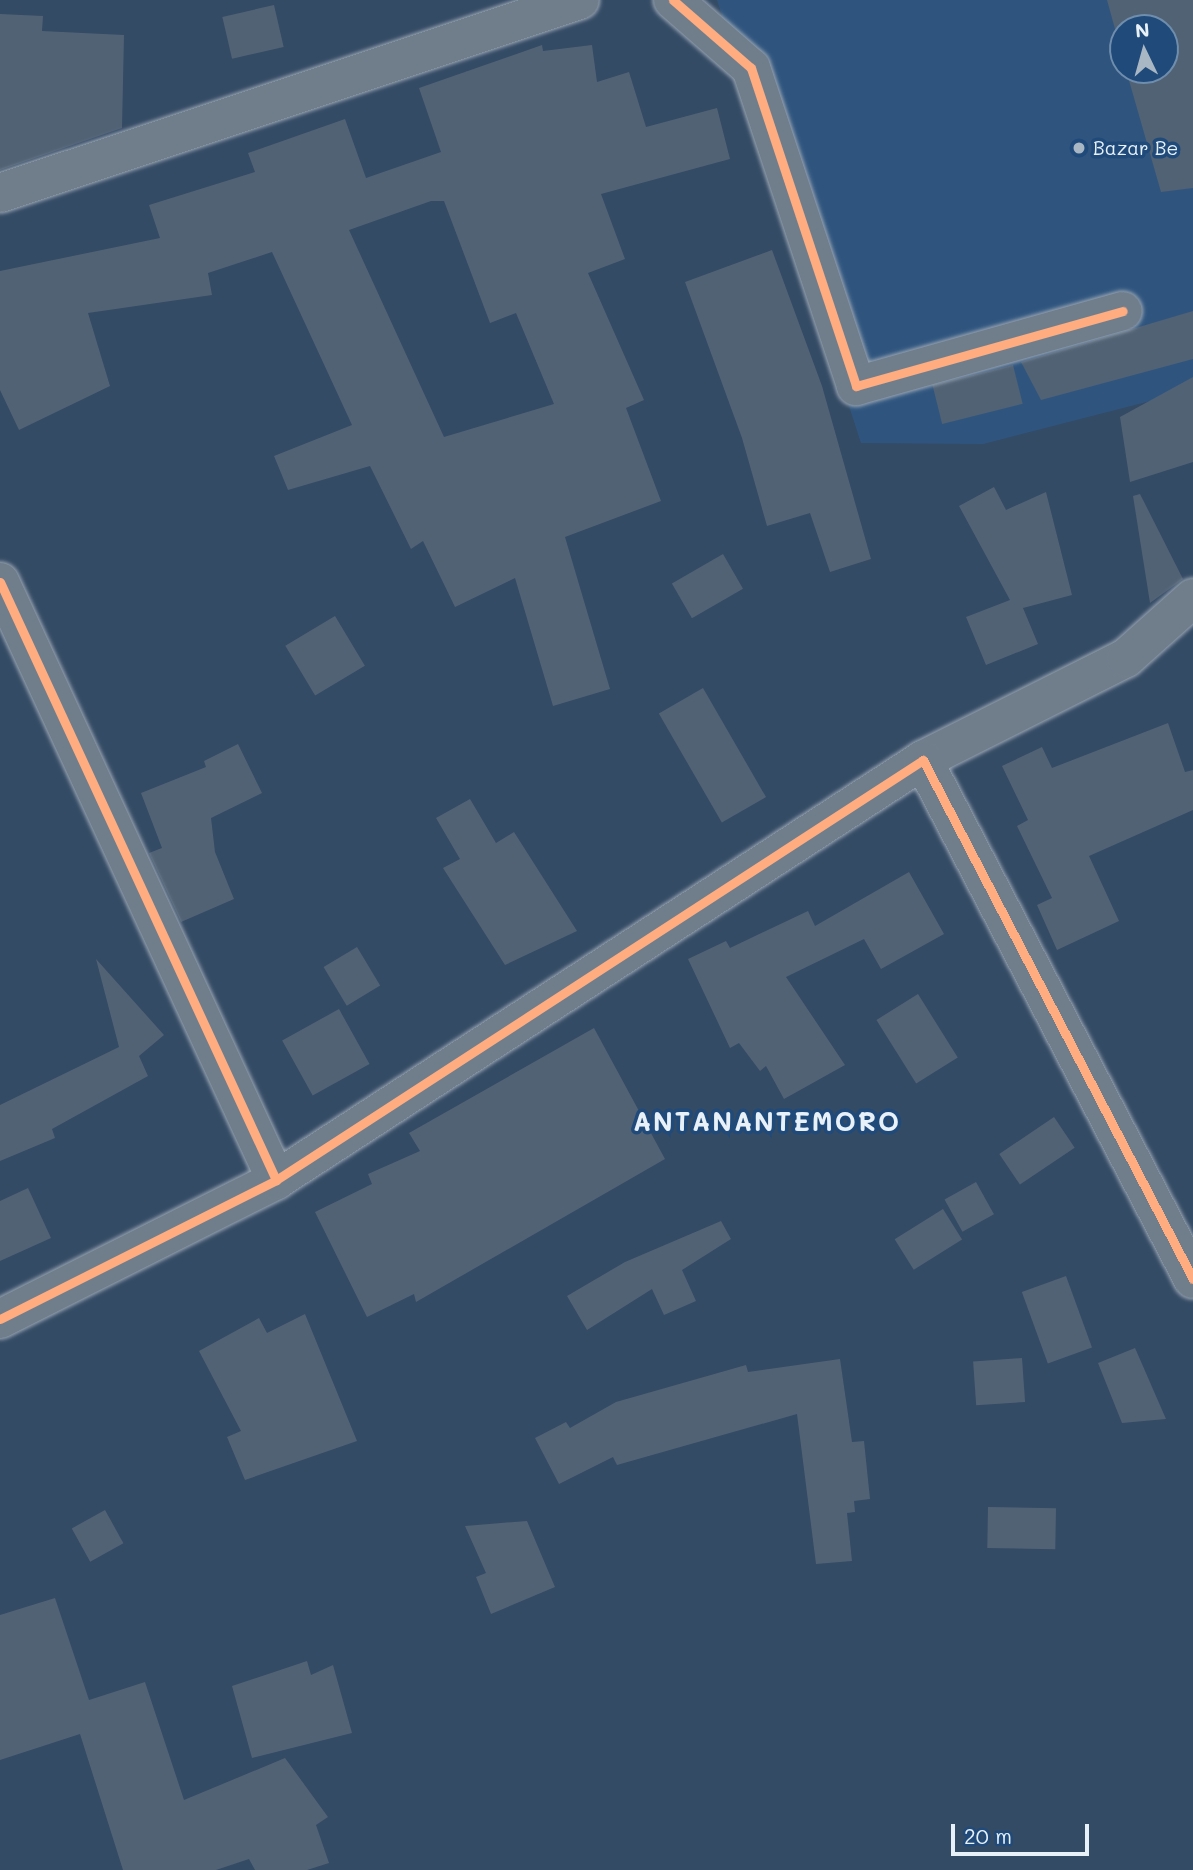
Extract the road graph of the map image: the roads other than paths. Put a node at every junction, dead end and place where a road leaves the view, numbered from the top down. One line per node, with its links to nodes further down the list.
1 (580, 0): 3 (street)
2 (673, 0): 4 (street)
3 (0, 193)
4 (1123, 311)
5 (0, 582): 8 (street)
6 (1193, 598): 7 (street)
7 (923, 760): 8 (street); 9 (street)
8 (276, 1180): 10 (street)
9 (1193, 1279)
10 (0, 1319)

